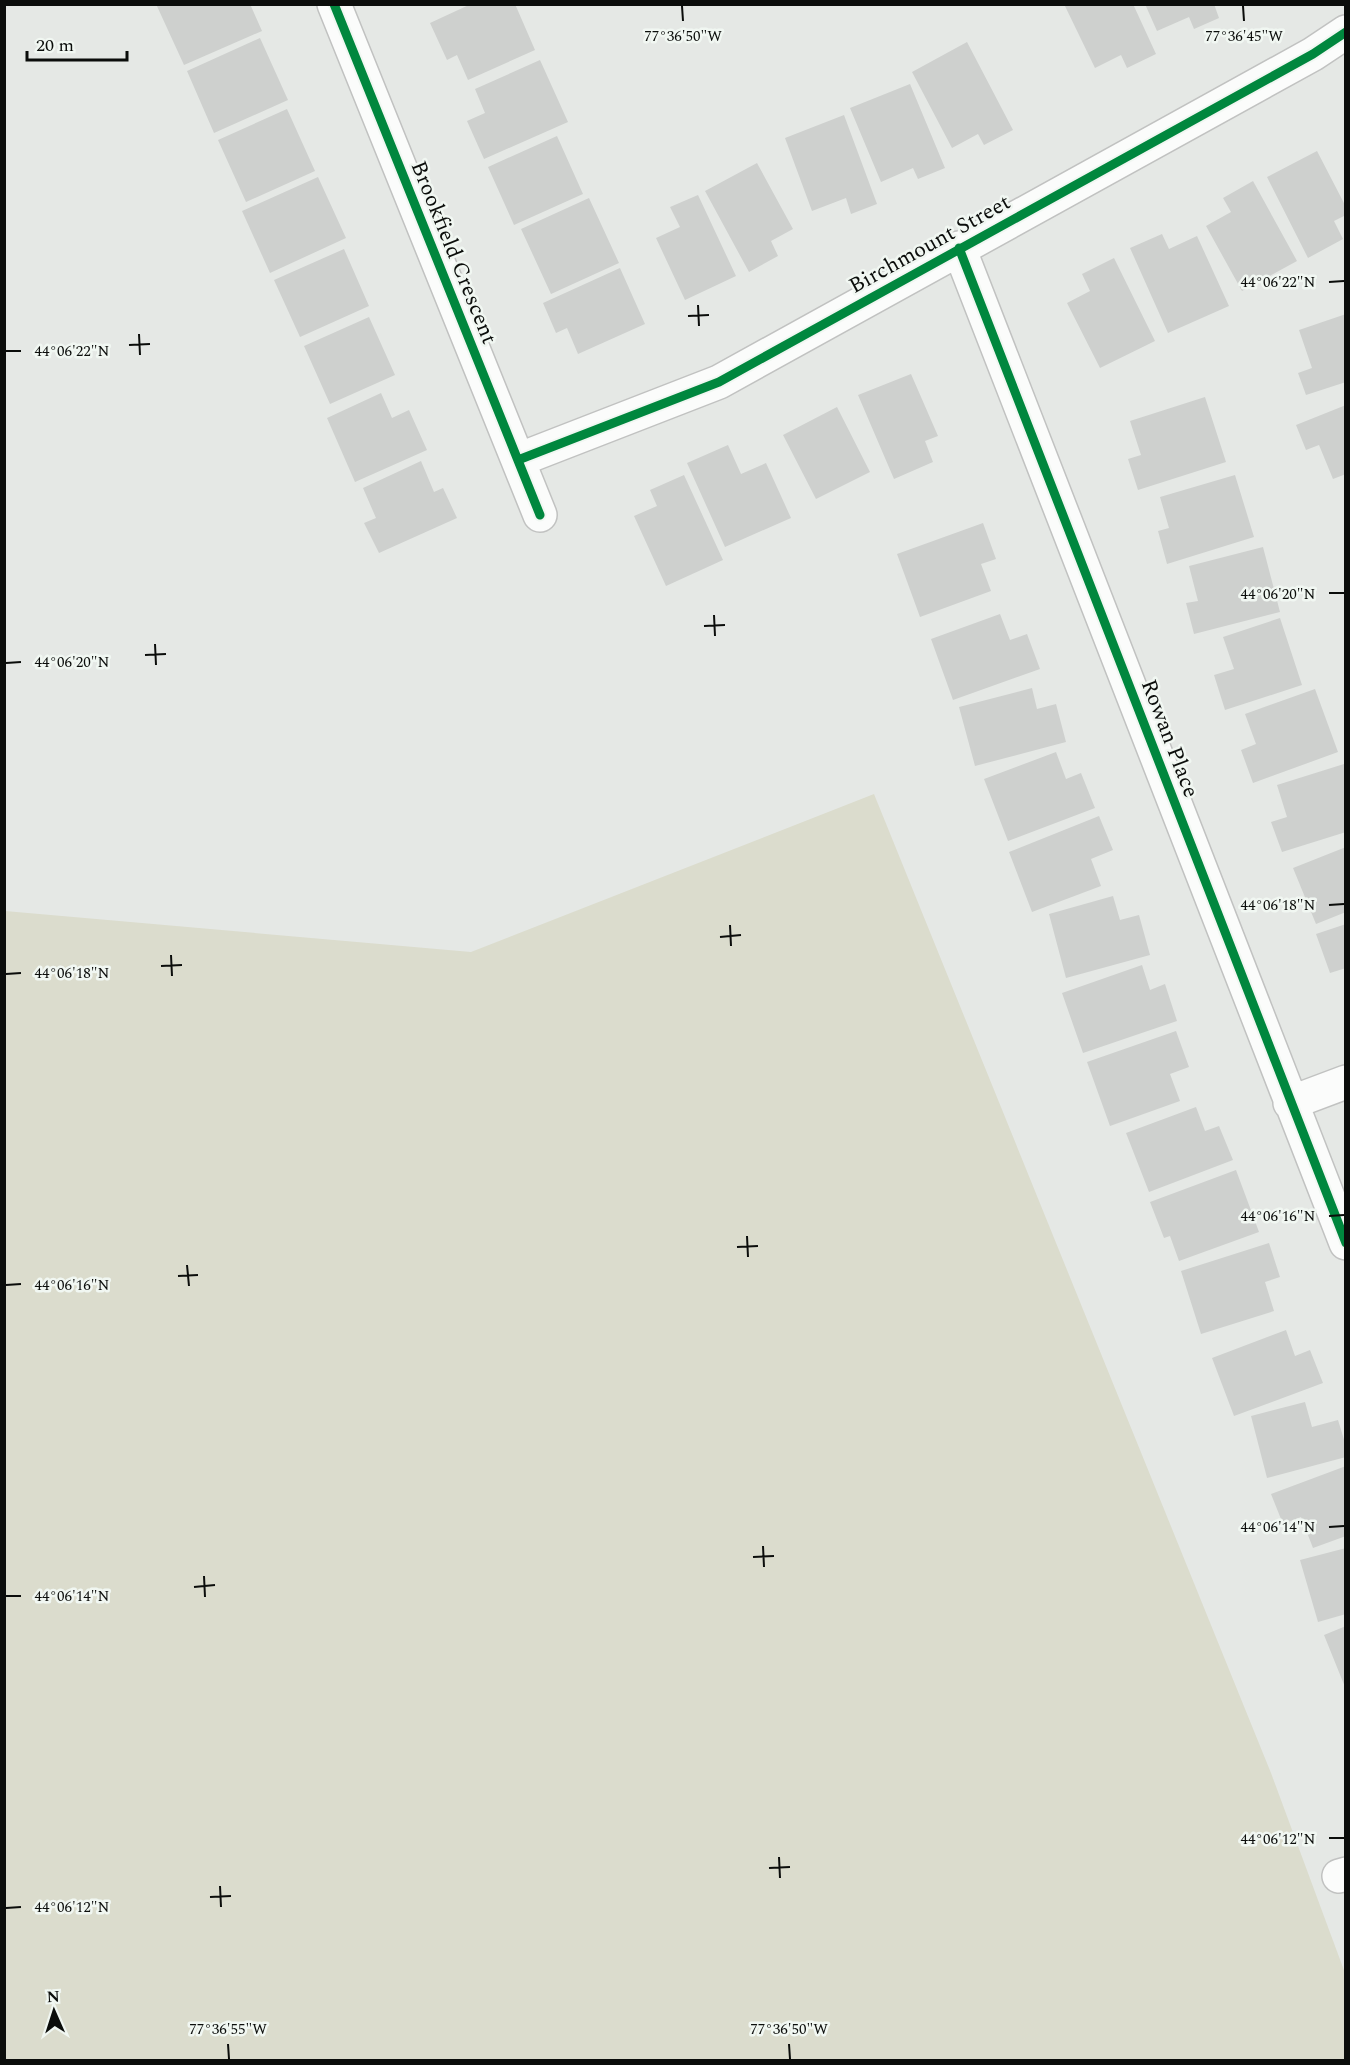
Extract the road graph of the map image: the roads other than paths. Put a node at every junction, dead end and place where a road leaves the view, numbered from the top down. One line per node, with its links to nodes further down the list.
1 (334, 4): 4 (street, Brookfield Crescent)
2 (1346, 32): 3 (street, Birchmount Street)
3 (959, 248): 4 (street, Birchmount Street); 7 (street, Rowan Place)
4 (518, 460): 5 (street, Brookfield Crescent)
5 (540, 515)
6 (1346, 1082): 7 (street)
7 (1290, 1103): 8 (street, Rowan Place)
8 (1346, 1243)

